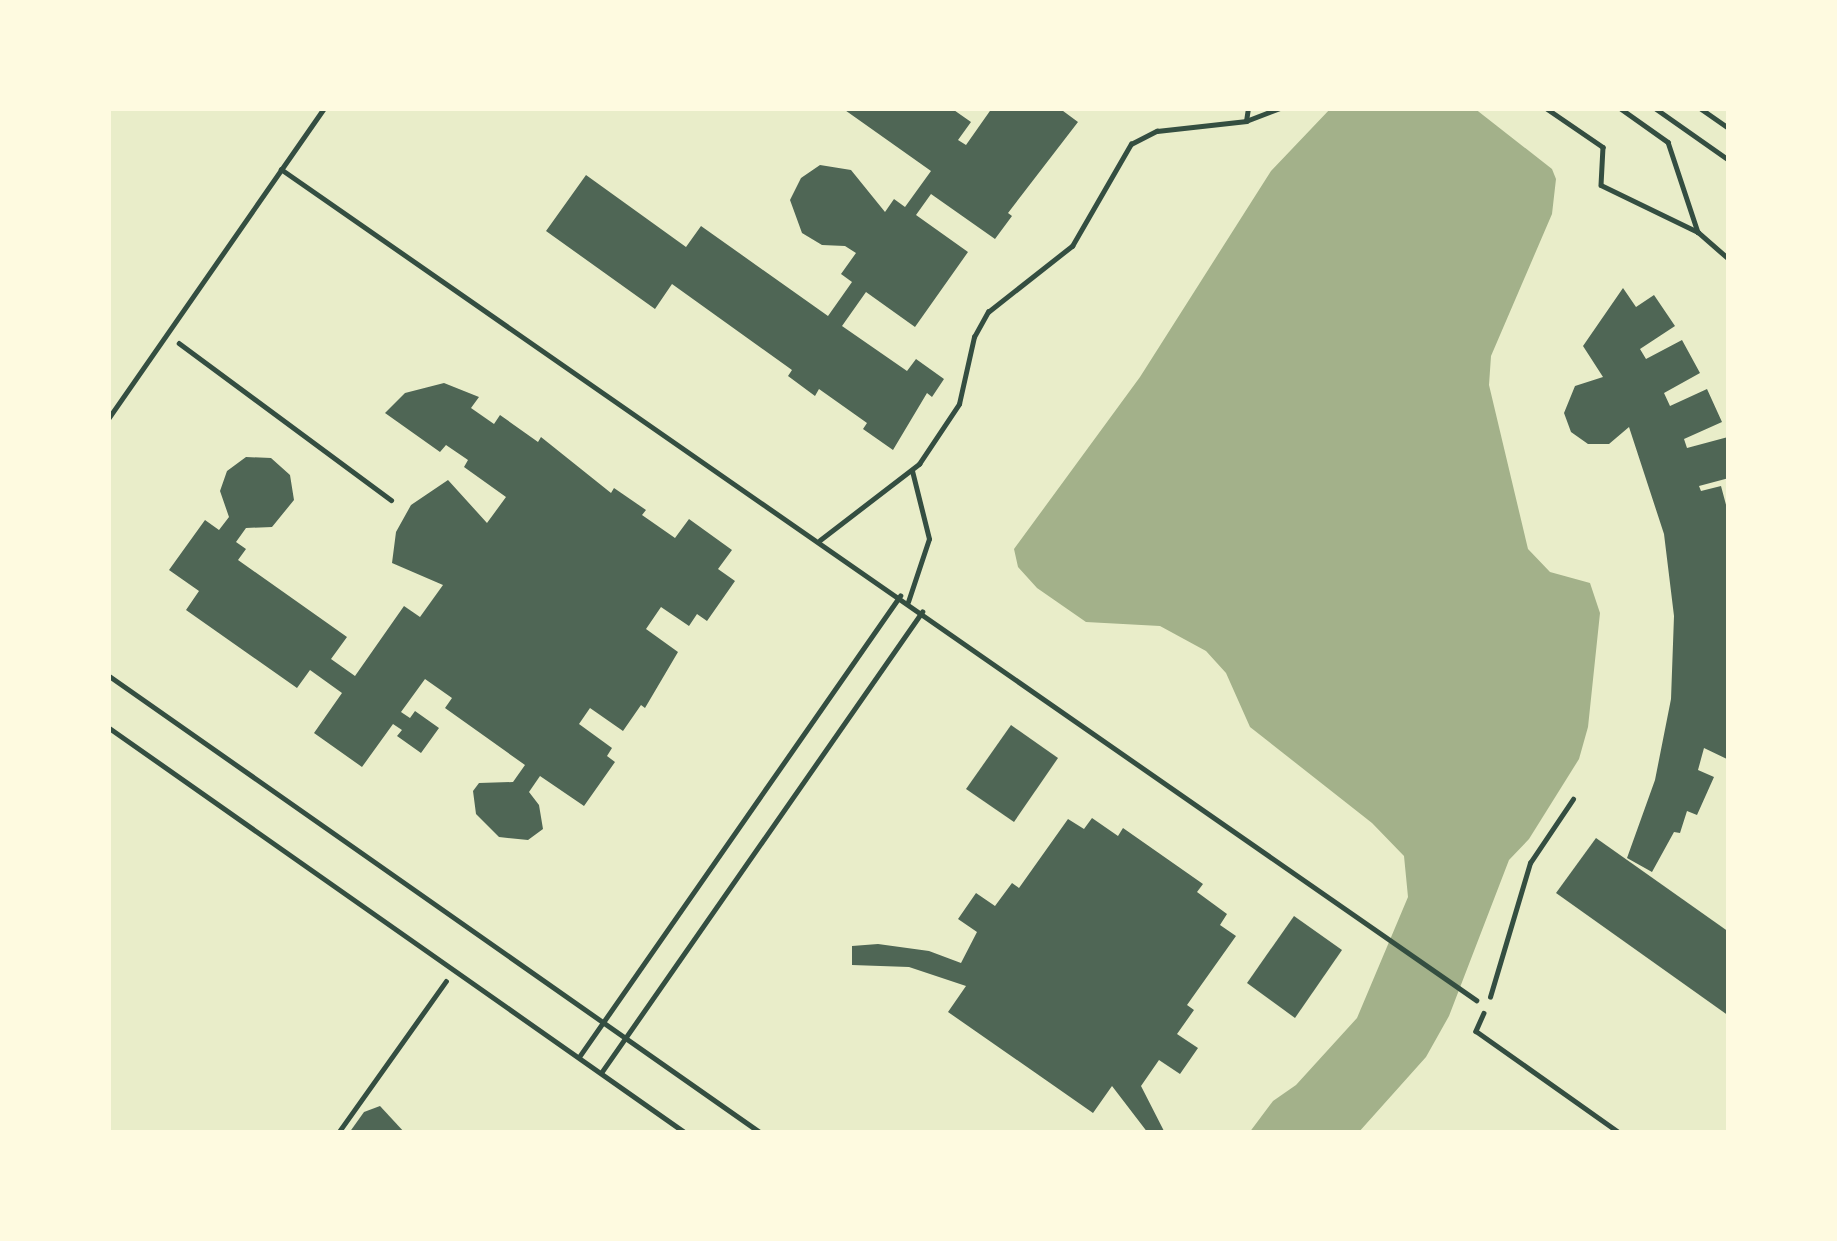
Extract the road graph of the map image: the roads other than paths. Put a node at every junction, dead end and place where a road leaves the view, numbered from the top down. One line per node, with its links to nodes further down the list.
1 (324, 108): 9 (lane)
2 (1248, 108): 6 (lane)
3 (1280, 108): 6 (lane)
4 (1655, 108): 8 (lane)
5 (1700, 108): 7 (lane)
6 (1246, 121): 11 (lane)
7 (1729, 128)
8 (1729, 160)
9 (281, 170): 10 (lane); 12 (lane)
10 (108, 419)
11 (913, 470): 12 (lane); 14 (lane)
12 (820, 540): 13 (lane)
13 (900, 596): 14 (lane); 19 (lane)
14 (908, 602): 15 (lane)
15 (922, 612): 18 (lane); 20 (lane)
16 (108, 675): 19 (lane)
17 (108, 727): 21 (lane)
18 (1476, 1000)
19 (603, 1022): 20 (lane); 21 (lane)
20 (626, 1038): 22 (lane); 24 (lane)
21 (579, 1057): 22 (lane)
22 (601, 1073): 23 (lane)
23 (686, 1133)
24 (761, 1133)

